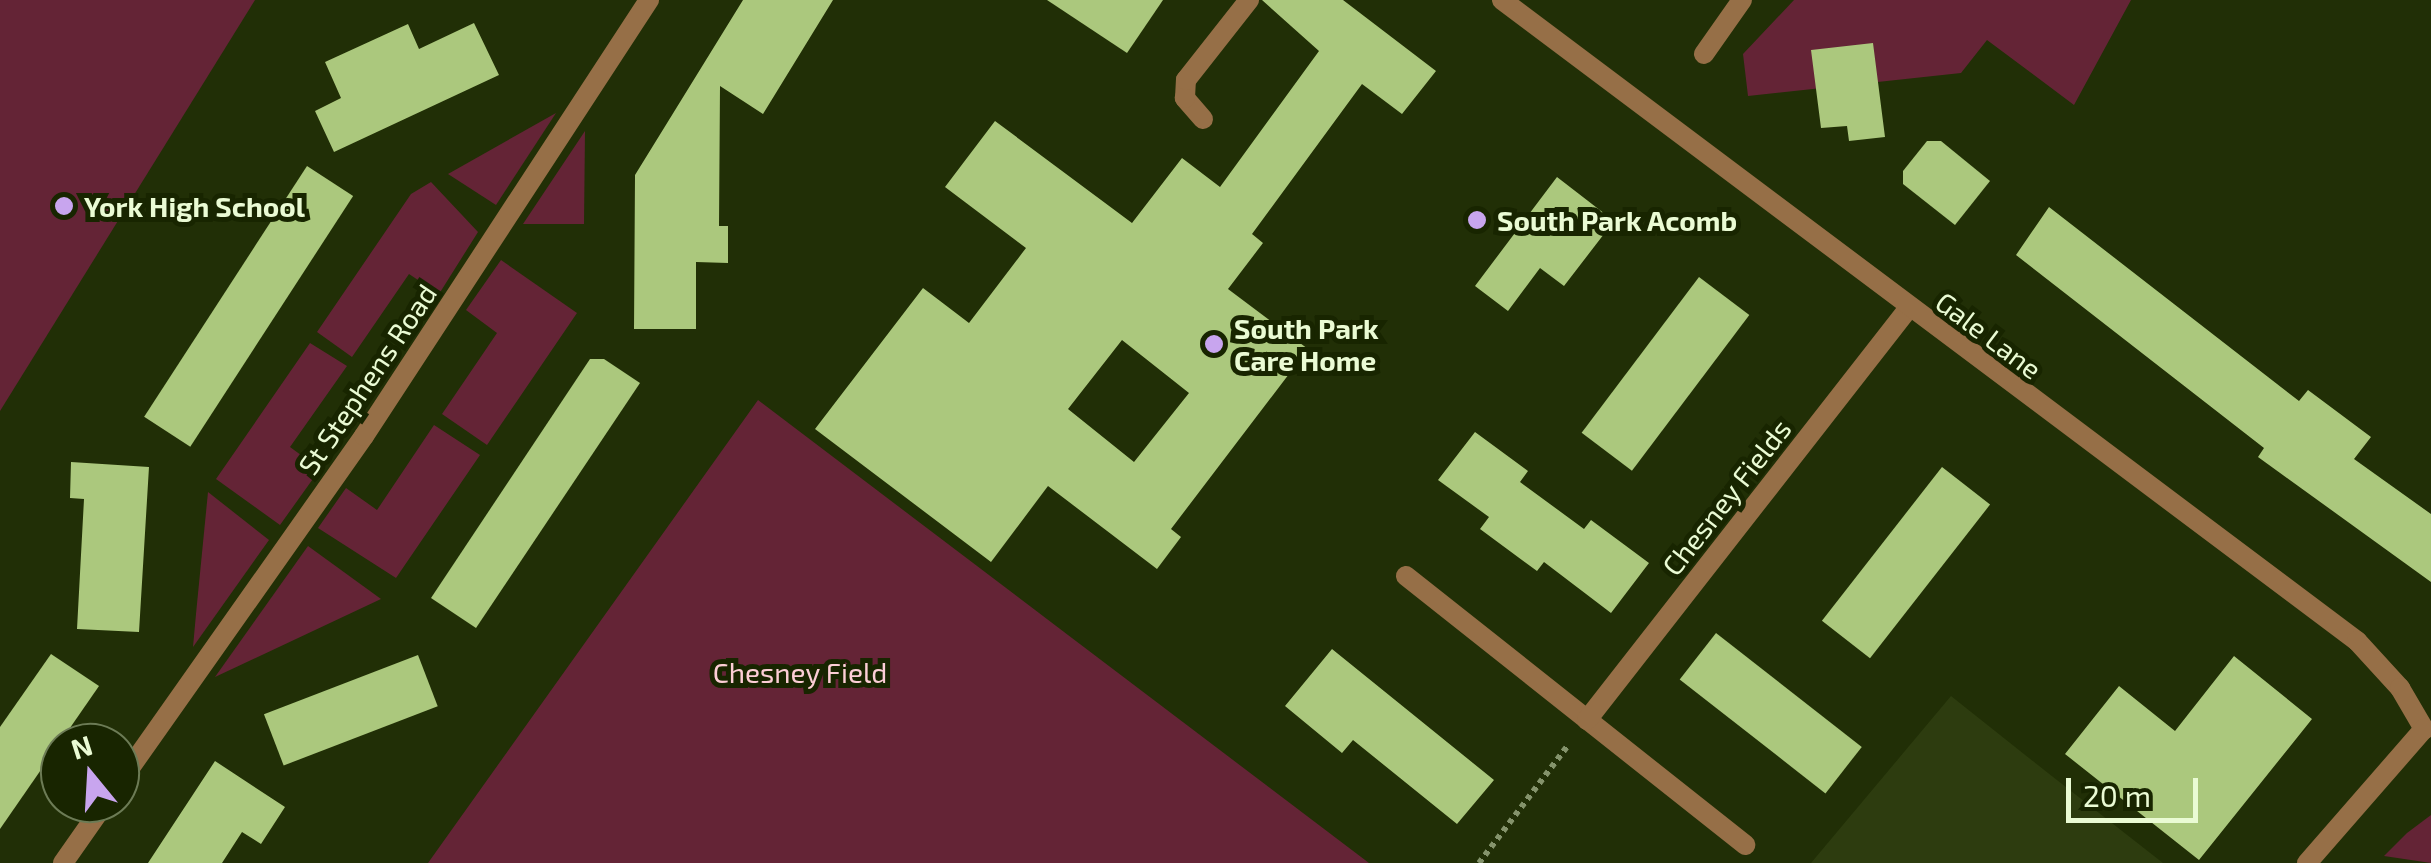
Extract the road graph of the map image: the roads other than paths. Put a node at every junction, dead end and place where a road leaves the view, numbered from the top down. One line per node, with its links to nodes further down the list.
1 (648, 0): 11 (street, St Stephens Road)
2 (1250, 0): 6 (street)
3 (1502, 0): 7 (street, Gale Lane)
4 (1742, 0): 5 (street)
5 (1704, 54)
6 (1204, 119)
7 (1908, 308): 9 (street, Chesney Fields); 10 (street, Gale Lane)
8 (1406, 576): 9 (street)
9 (1587, 720): 13 (street)
10 (2427, 731): 15 (street)
11 (140, 754)
12 (91, 823): 14 (street)
13 (1744, 845)
14 (63, 863)
15 (2306, 863)

